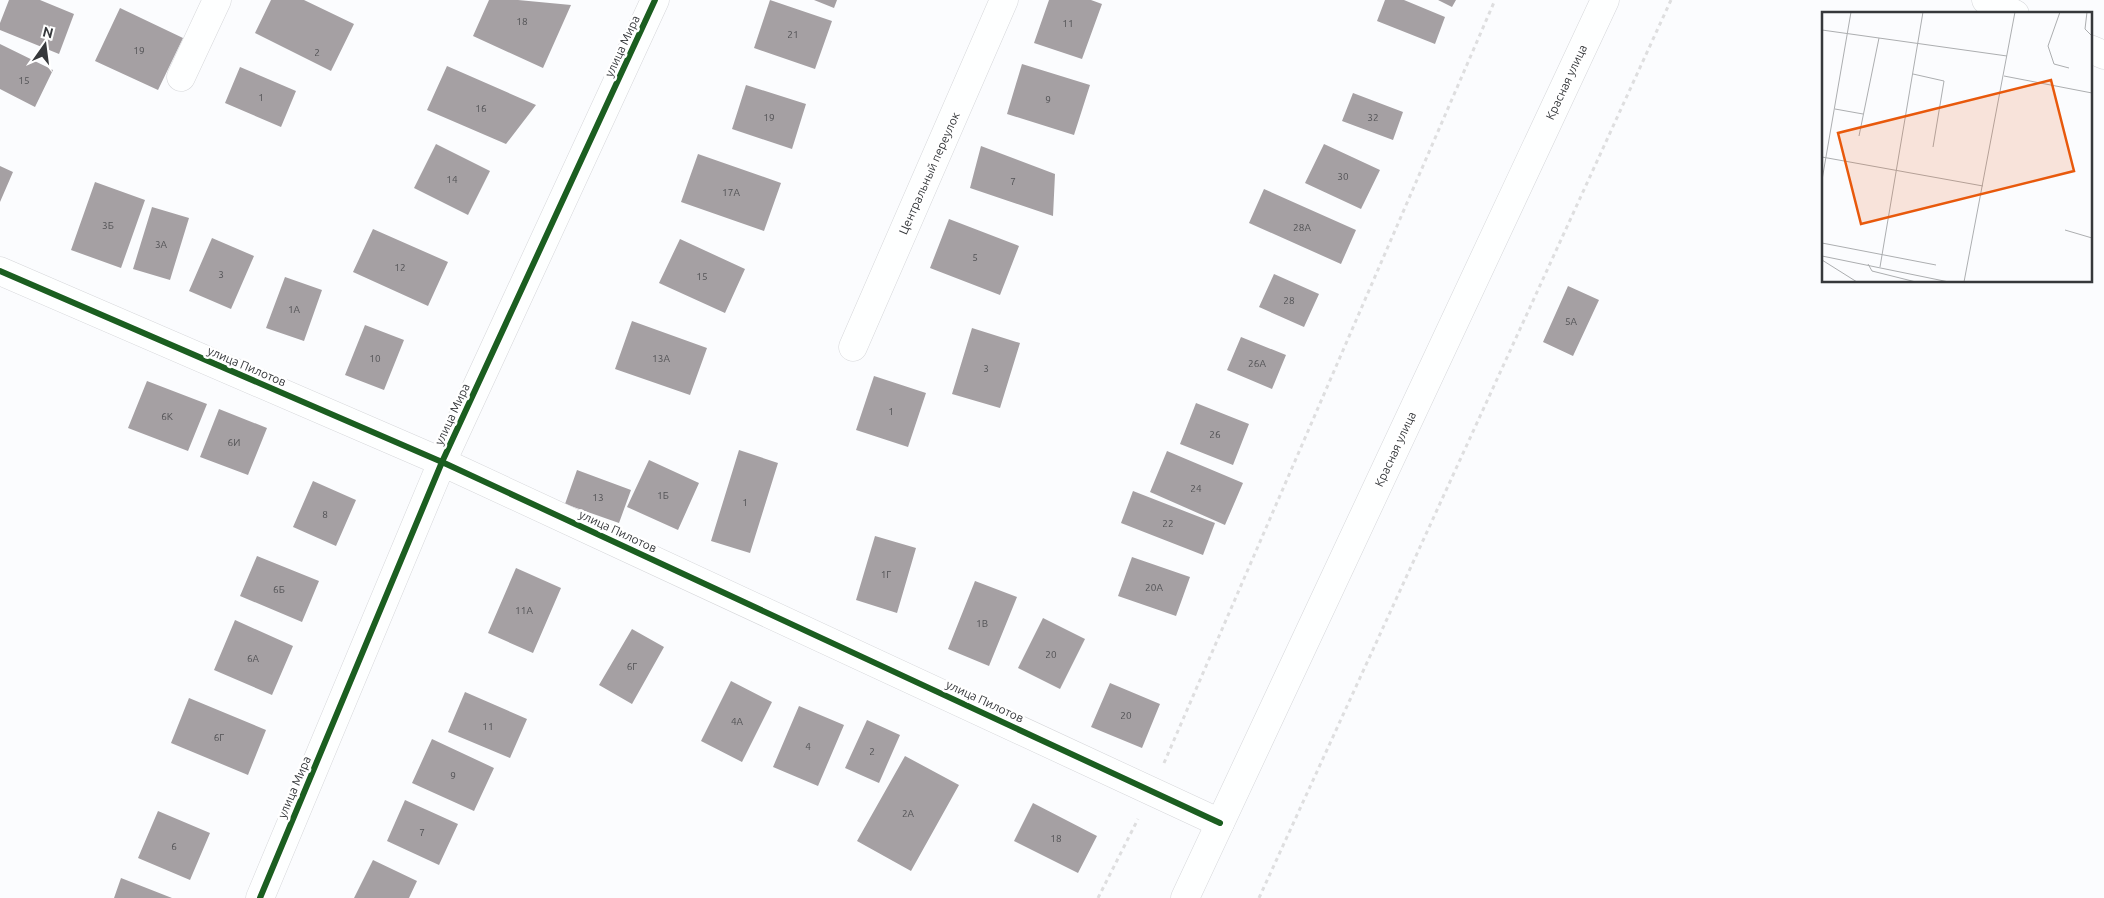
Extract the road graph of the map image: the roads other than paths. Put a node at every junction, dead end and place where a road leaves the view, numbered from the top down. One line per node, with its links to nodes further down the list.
1 (217, 0): 9 (street)
2 (656, 0): 12 (street, улица Мира)
3 (1004, 0): 11 (street, Центральный переулок)
4 (1605, 0): 13 (street, Красная улица)
5 (1986, 0): 6 (street)
6 (2011, 12)
7 (2092, 49): 8 (street)
8 (2104, 55)
9 (181, 77)
10 (0, 272): 12 (street, улица Пилотов)
11 (853, 347)
12 (442, 462): 13 (street, улица Пилотов); 14 (street, улица Мира)
13 (1220, 823): 15 (street, Красная улица)
14 (260, 898)
15 (1185, 898)

